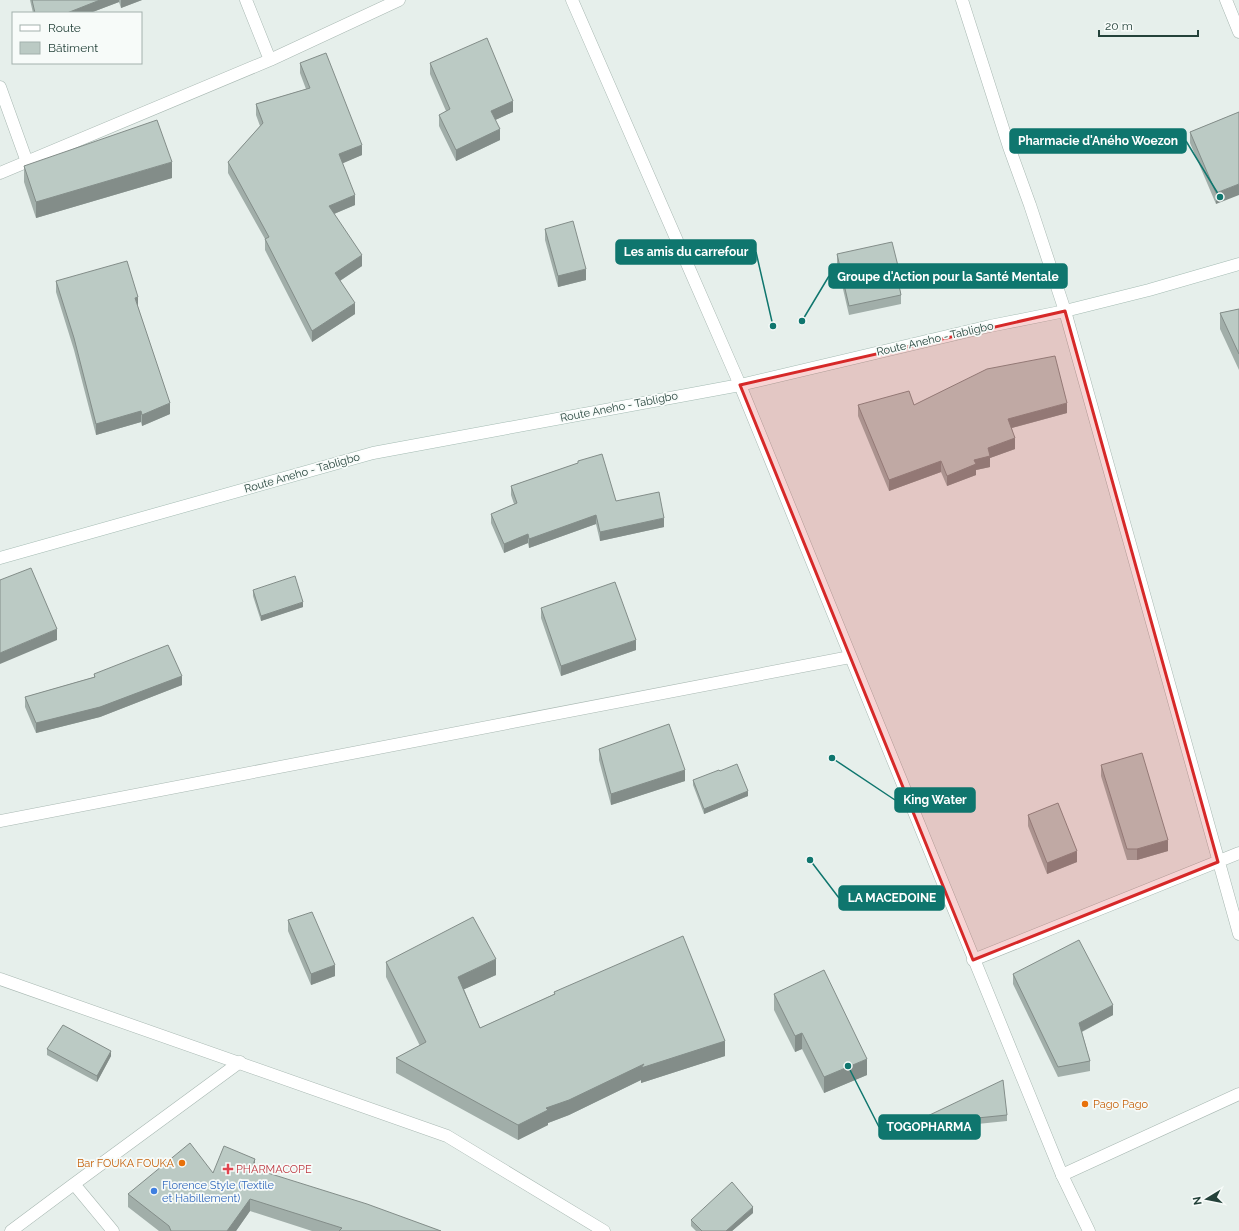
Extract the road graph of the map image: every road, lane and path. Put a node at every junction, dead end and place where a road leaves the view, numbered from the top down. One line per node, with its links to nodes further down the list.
1 (246, 0): 7 (street)
2 (399, 0): 7 (street)
3 (572, 0): 13 (street)
4 (962, 0): 12 (street)
5 (1226, 0): 6 (street)
6 (1239, 32)
7 (270, 60): 9 (street)
8 (0, 87): 9 (street)
9 (27, 162): 10 (street)
10 (0, 173)
11 (1239, 264): 12 (street, Route Aneho - Tabligbo)
12 (1065, 311): 13 (street, Route Aneho - Tabligbo); 18 (street)
13 (740, 385): 14 (street, Route Aneho - Tabligbo); 15 (street)
14 (0, 558)
15 (850, 657): 16 (street); 20 (street)
16 (0, 821)
17 (1239, 853): 18 (street)
18 (1218, 862): 19 (street); 20 (street)
19 (1239, 934)
20 (973, 960): 24 (street)
21 (0, 979): 22 (street)
22 (240, 1062): 25 (street); 28 (street)
23 (1239, 1094): 24 (street)
24 (1062, 1175): 29 (street)
25 (74, 1184): 26 (street); 27 (street)
26 (11, 1231)
27 (113, 1231)
28 (604, 1231)
29 (1088, 1231)

